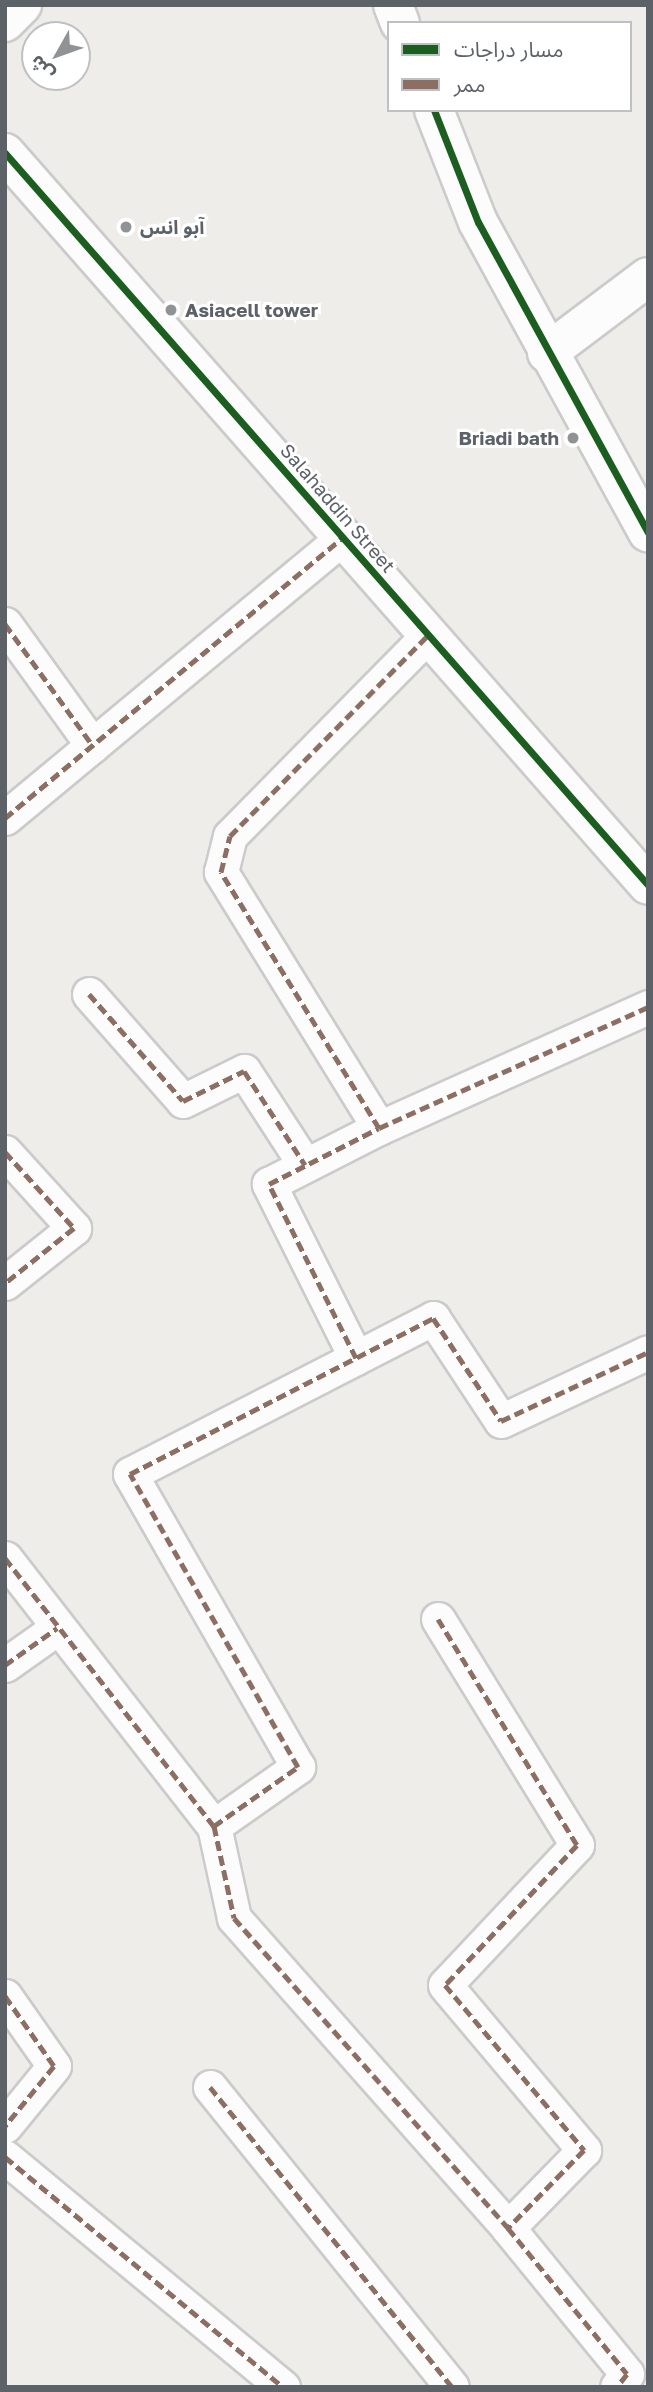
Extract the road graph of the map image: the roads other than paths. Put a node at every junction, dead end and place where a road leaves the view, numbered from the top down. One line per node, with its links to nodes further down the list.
1 (22, 5): 2 (street)
2 (5, 22)
3 (435, 112): 6 (street)
4 (5, 153): 8 (street, Salahaddin Street)
5 (648, 277): 6 (street)
6 (547, 353): 7 (street)
7 (648, 531)
8 (343, 537): 10 (street, Salahaddin Street); 11 (street)
9 (5, 624): 11 (street)
10 (428, 635): 13 (street, Salahaddin Street); 16 (street)
11 (93, 746): 12 (street)
12 (5, 818)
13 (648, 885)
14 (89, 994): 18 (street)
15 (648, 1007): 16 (street)
16 (379, 1128): 18 (street)
17 (5, 1152): 19 (street)
18 (305, 1166): 21 (street)
19 (5, 1283)
20 (648, 1352): 21 (street)
21 (356, 1358): 26 (street)
22 (5, 1558): 24 (street)
23 (438, 1619): 31 (street)
24 (57, 1628): 25 (street); 26 (street)
25 (5, 1665)
26 (214, 1826): 31 (street)
27 (5, 1996): 29 (street)
28 (210, 2087): 33 (street)
29 (5, 2126)
30 (5, 2157): 32 (street)
31 (508, 2228): 34 (street)
32 (283, 2387)
33 (452, 2387)
34 (617, 2387)

